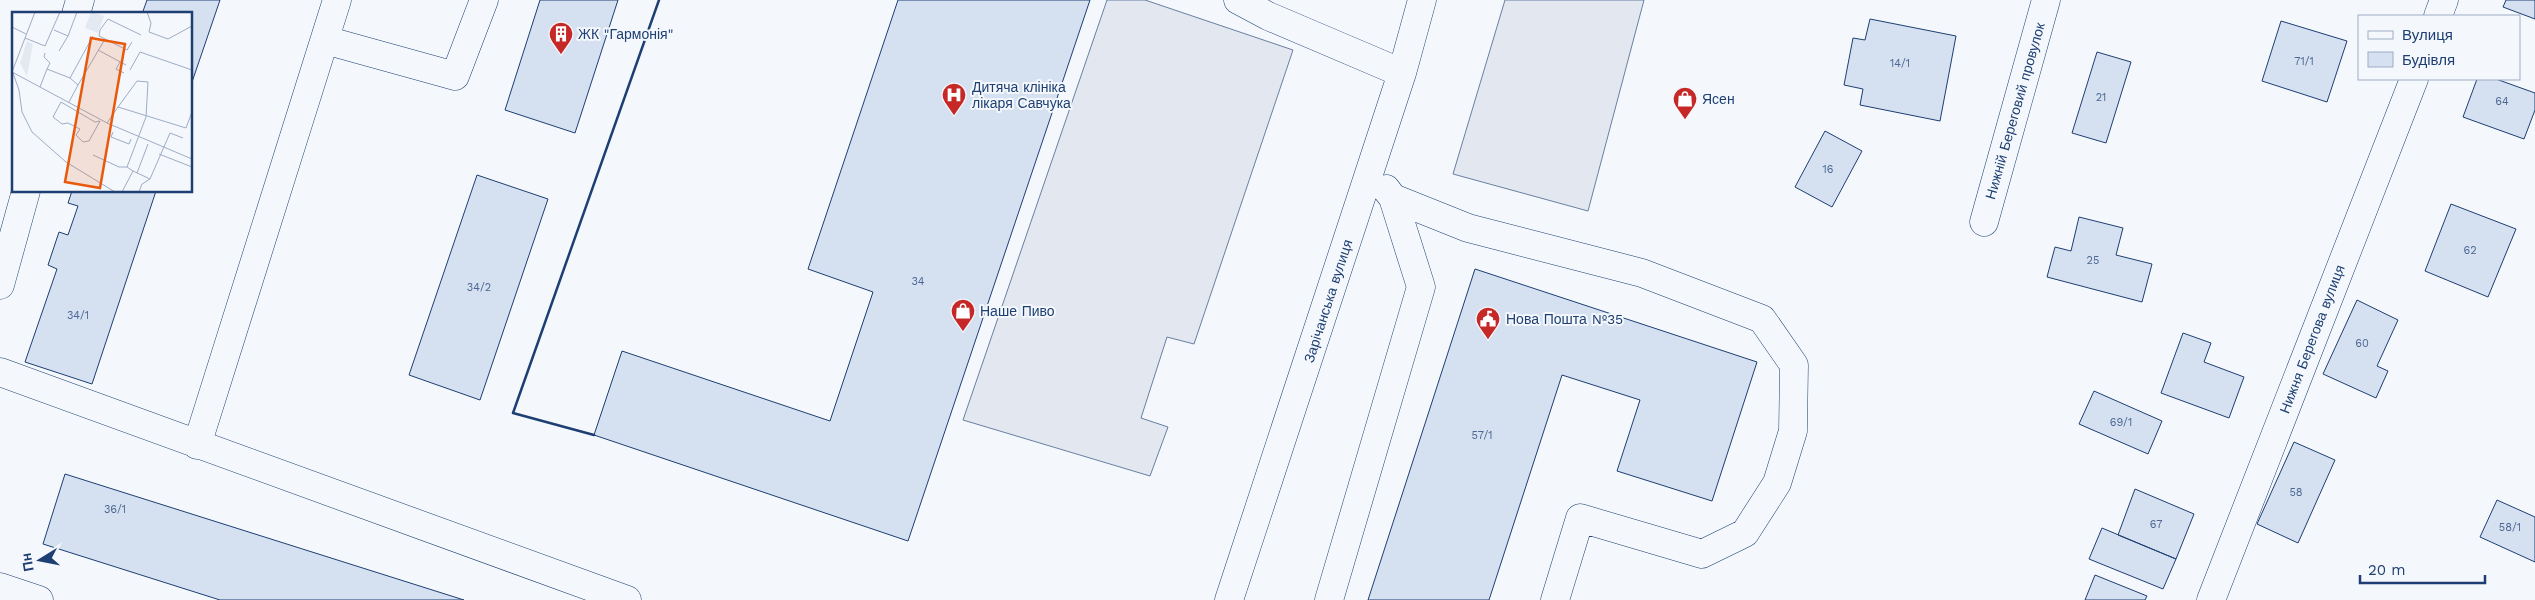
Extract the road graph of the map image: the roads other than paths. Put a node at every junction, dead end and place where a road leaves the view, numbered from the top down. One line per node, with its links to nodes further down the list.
1 (338, 0): 8 (street)
2 (484, 0): 8 (street)
3 (1238, 0): 9 (street)
4 (1422, 0): 9 (street, Зарічанська вулиця)
5 (2046, 0): 14 (street, Нижній Береговий провулок)
6 (2444, 0): 7 (street)
7 (2438, 15)
8 (325, 40): 17 (street)
9 (1402, 73): 11 (street, Зарічанська вулиця)
10 (2414, 80): 24 (street, Нижня Берегова вулиця)
11 (1371, 169): 13 (street); 21 (street, Зарічанська вулиця)
12 (26, 192): 15 (street)
13 (1393, 198): 22 (street); 23 (street)
14 (1984, 222)
15 (0, 285)
16 (0, 372): 17 (street)
17 (197, 445): 20 (street)
18 (0, 587): 19 (street)
19 (39, 600)
20 (627, 600)
21 (1229, 600)
22 (1329, 600)
23 (1555, 600)
24 (2211, 600)

